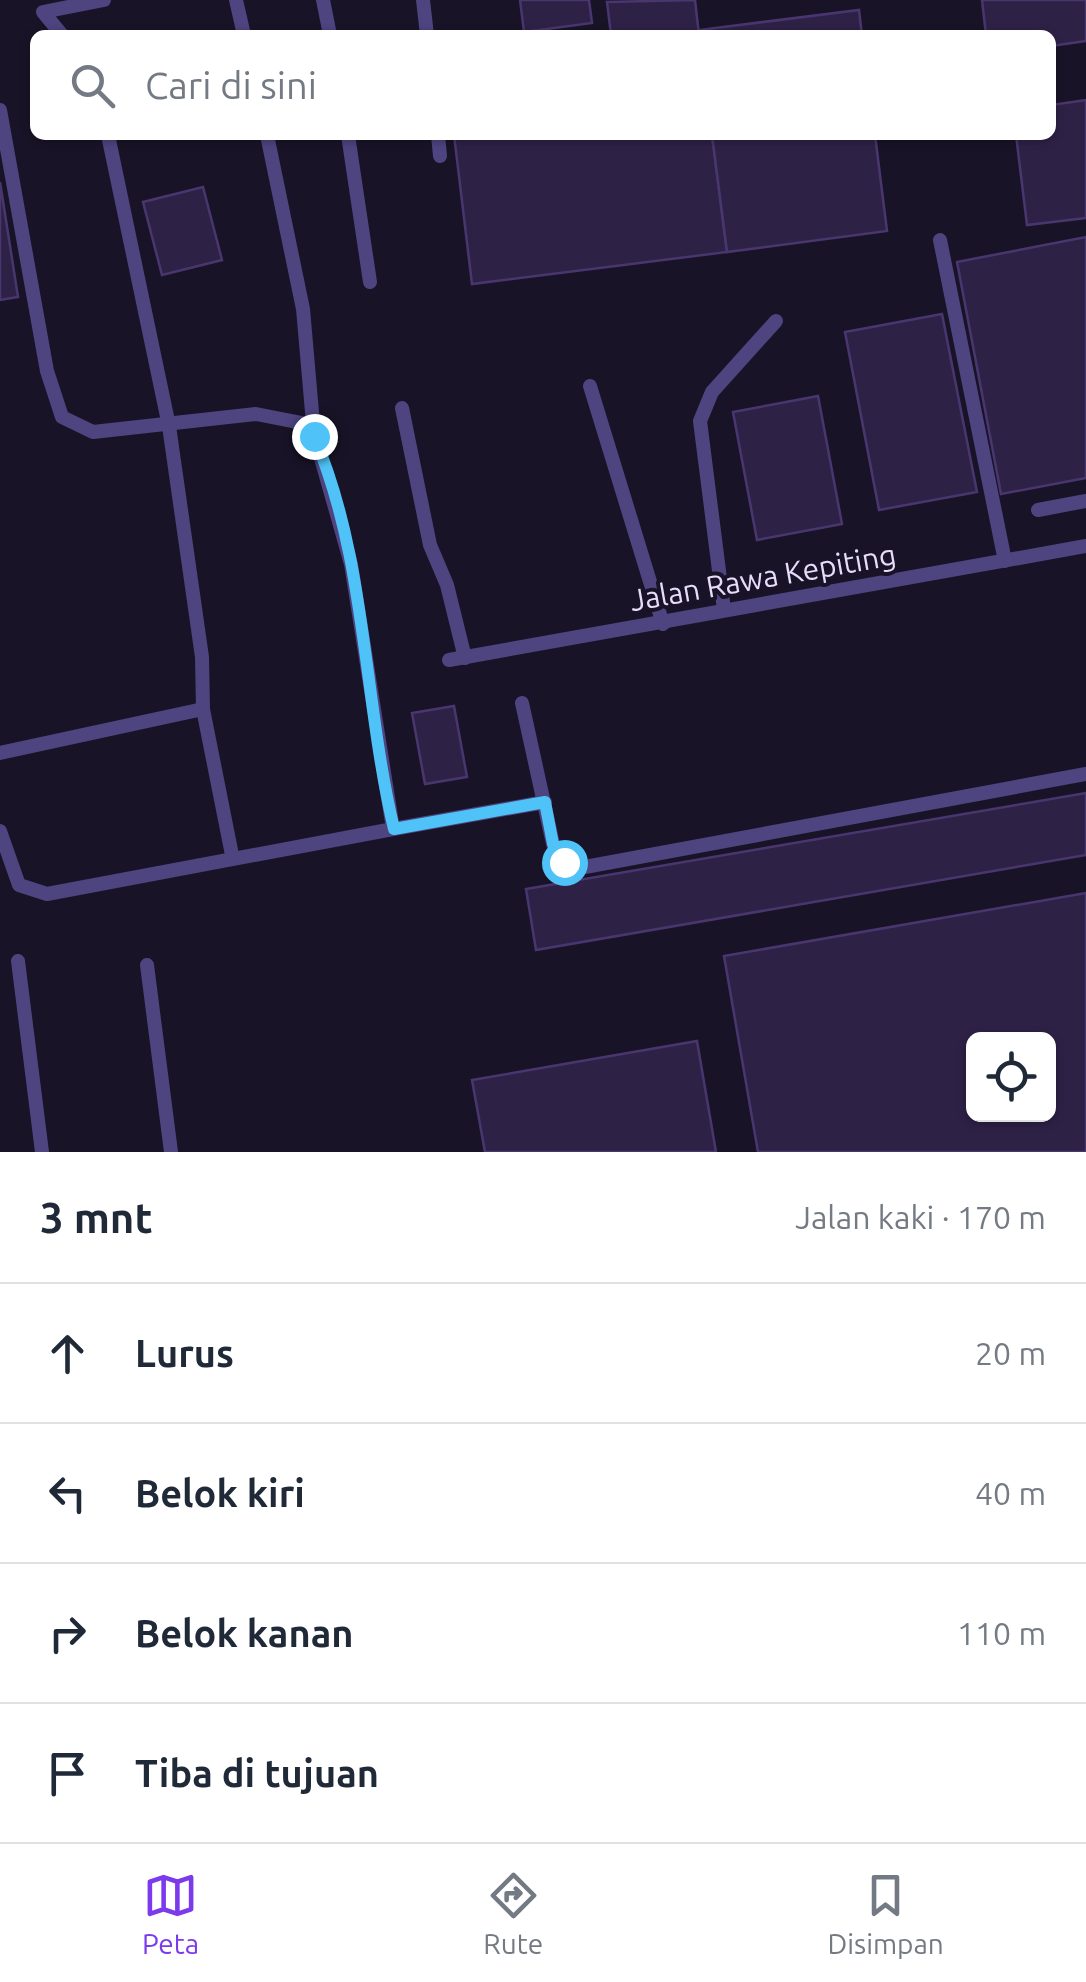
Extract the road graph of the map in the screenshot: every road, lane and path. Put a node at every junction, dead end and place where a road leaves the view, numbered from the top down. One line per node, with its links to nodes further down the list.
1 (104, 0): 5 (lane)
2 (236, 0): 7 (lane)
3 (323, 0): 8 (lane)
4 (423, 0): 9 (lane)
5 (41, 6): 6 (lane)
6 (58, 30)
7 (243, 30)
8 (329, 30)
9 (426, 30)
10 (0, 110): 21 (lane)
11 (109, 140): 21 (lane)
12 (268, 140): 22 (lane)
13 (349, 140): 17 (lane)
14 (438, 140): 15 (lane)
15 (440, 156)
16 (940, 240): 26 (lane)
17 (370, 282)
18 (776, 321): 27 (lane)
19 (590, 386): 28 (lane)
20 (402, 408): 29 (lane)
21 (169, 426): 22 (lane); 32 (lane)
22 (314, 436): 36 (lane)
23 (1086, 501): 24 (lane)
24 (1038, 510)
25 (1086, 546): 26 (lane, Jalan Rawa Kepiting)
26 (1005, 561): 27 (lane, Jalan Rawa Kepiting)
27 (724, 610): 28 (lane, Jalan Rawa Kepiting)
28 (663, 624): 29 (lane, Jalan Rawa Kepiting)
29 (465, 658): 30 (lane, Jalan Rawa Kepiting)
30 (449, 660)
31 (522, 703): 35 (lane)
32 (203, 709): 33 (lane); 38 (lane)
33 (0, 754)
34 (1086, 774): 35 (lane)
35 (545, 802): 36 (lane)
36 (394, 829): 38 (lane)
37 (0, 831): 38 (lane)
38 (232, 856)
39 (18, 962): 41 (lane)
40 (147, 965): 42 (lane)
41 (42, 1152)
42 (171, 1152)

